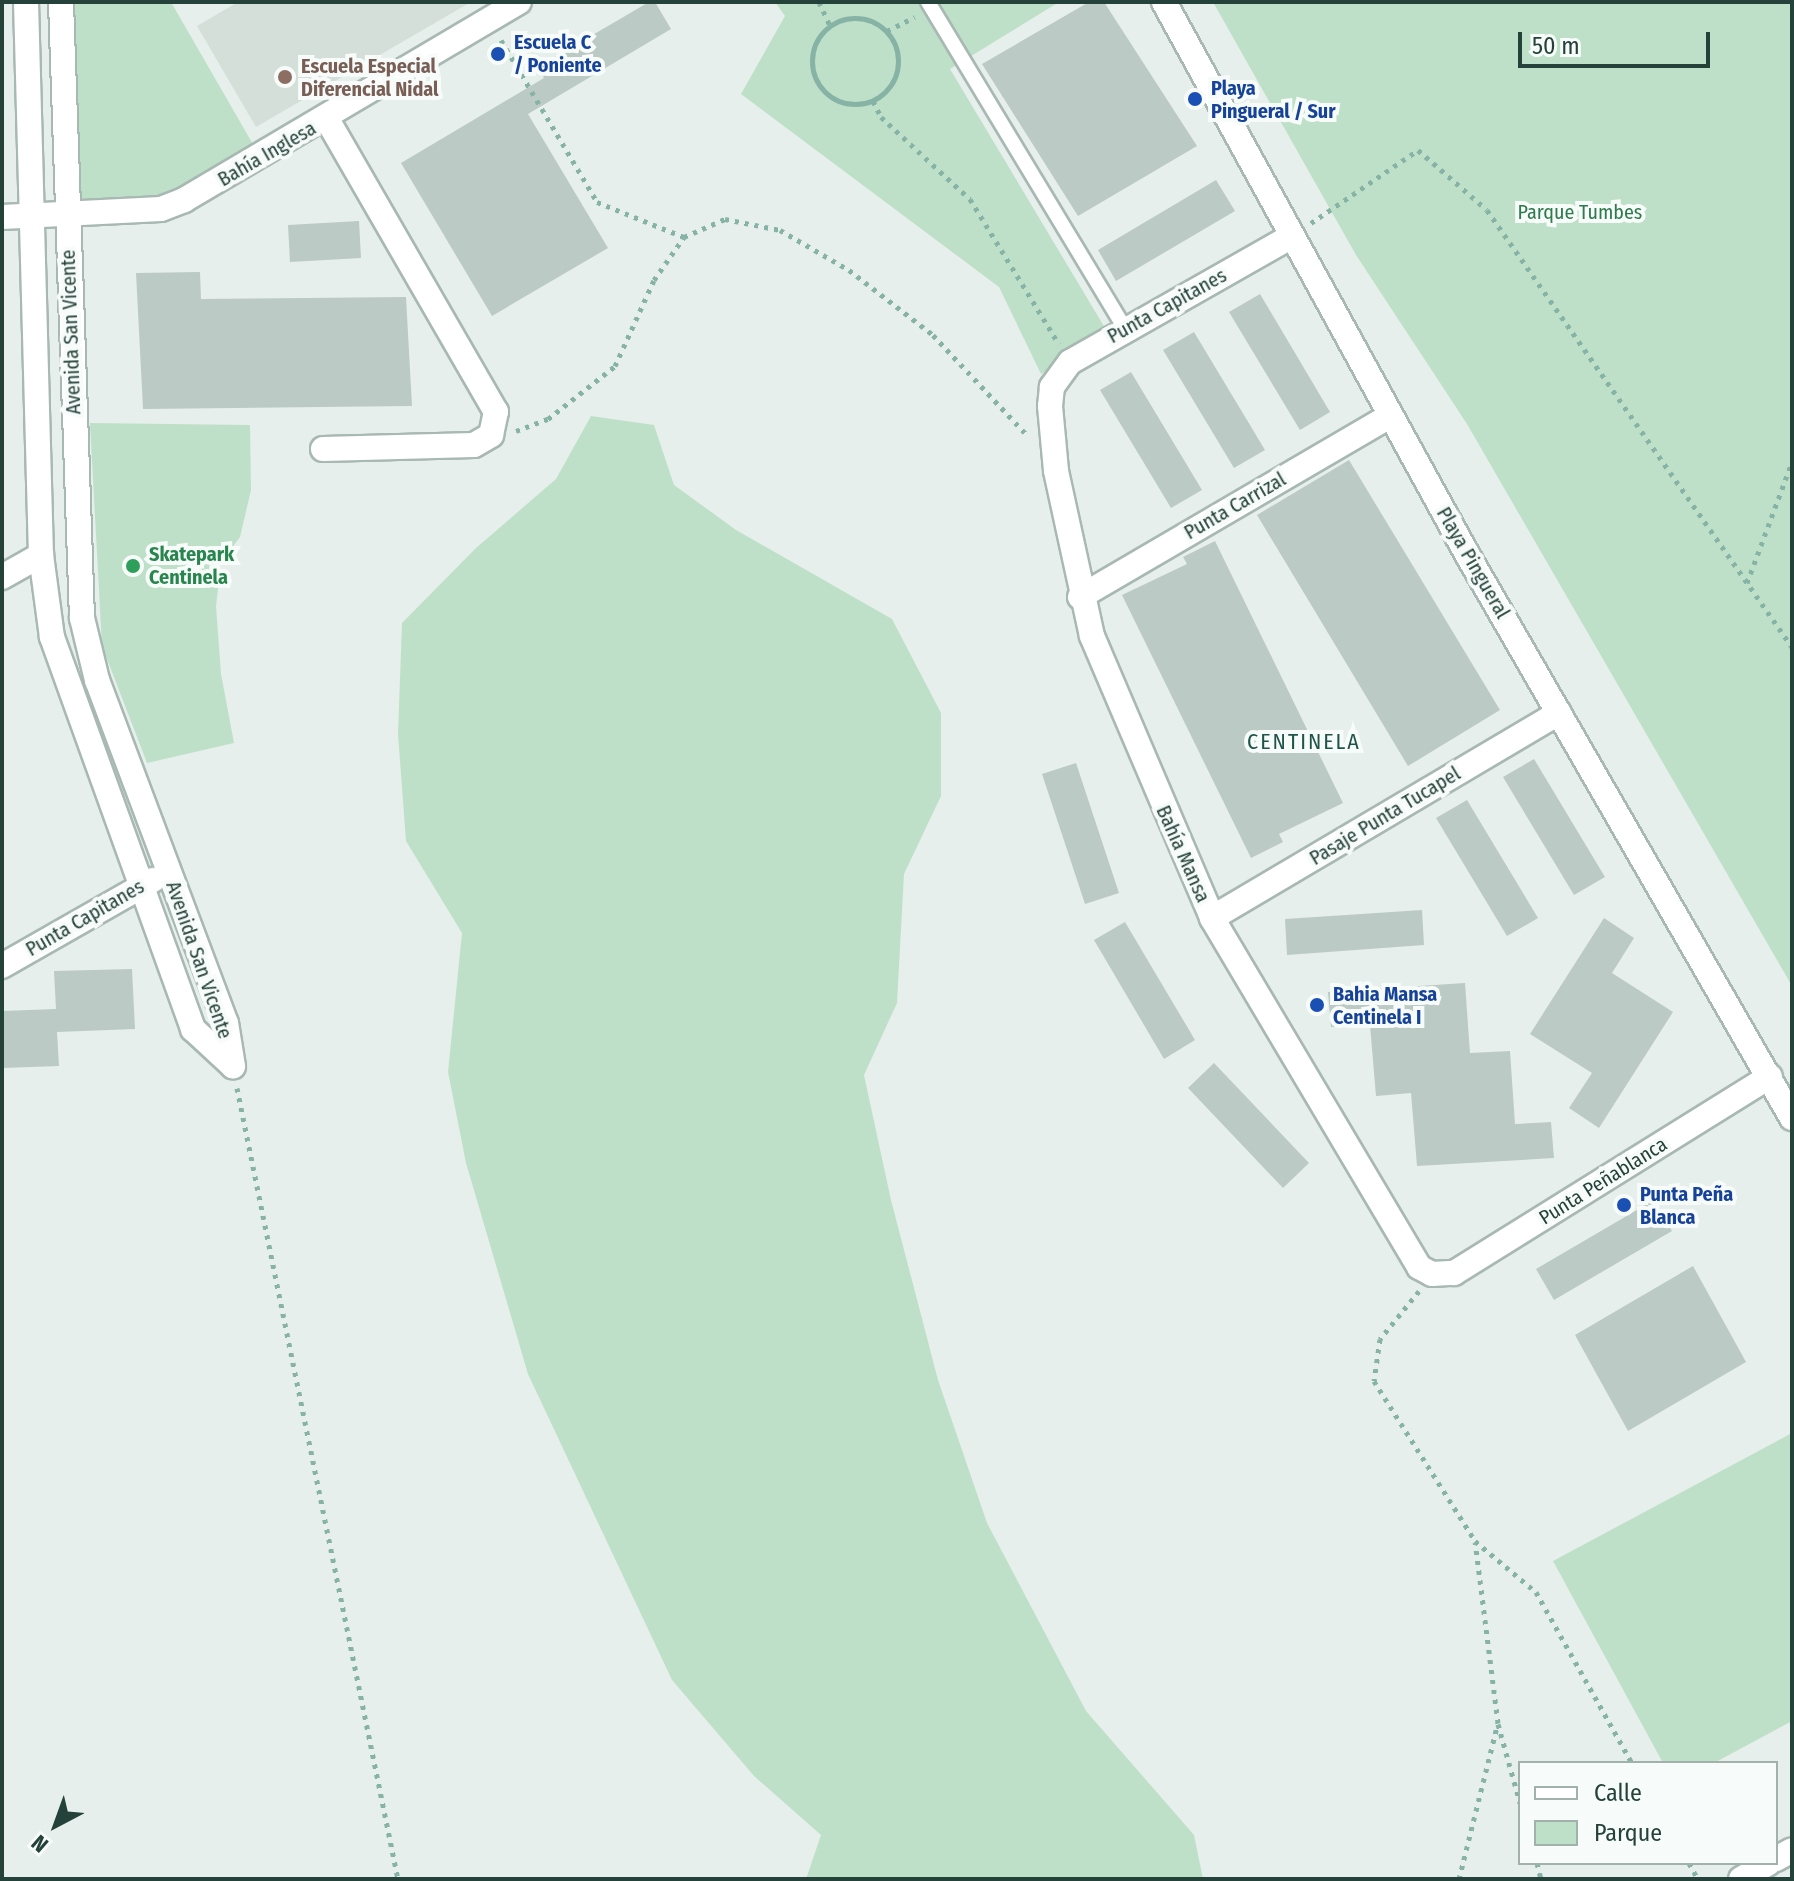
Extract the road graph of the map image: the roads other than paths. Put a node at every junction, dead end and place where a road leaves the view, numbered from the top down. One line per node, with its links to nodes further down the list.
1 (26, 2): 7 (street, Avenida San Vicente)
2 (61, 2): 8 (street, Avenida San Vicente)
3 (519, 2): 6 (street, Bahía Inglesa)
4 (1164, 2): 10 (street, Playa Pingueral)
5 (930, 6): 11 (lane)
6 (327, 119): 8 (street, Bahía Inglesa); 14 (street)
7 (33, 212): 8 (street, Bahía Inglesa); 9 (street, Bahía Inglesa); 15 (street, Avenida San Vicente)
8 (67, 212): 19 (street, Avenida San Vicente)
9 (2, 217)
10 (1292, 236): 11 (street, Punta Capitanes); 13 (street, Playa Pingueral)
11 (1125, 329): 12 (street, Punta Capitanes)
12 (1052, 387): 17 (street, Bahía Mansa)
13 (1390, 416): 17 (street, Punta Carrizal); 18 (street, Playa Pingueral)
14 (323, 449)
15 (41, 555): 16 (street); 20 (street, Avenida San Vicente)
16 (2, 577)
17 (1080, 597): 21 (street, Bahía Mansa)
18 (1559, 713): 21 (street, Pasaje Punta Tucapel); 23 (street, Playa Pingueral)
19 (169, 871): 20 (street, Punta Capitanes); 20 (street, Avenida San Vicente)
20 (141, 886): 22 (street, Punta Capitanes)
21 (1212, 918): 25 (street, Bahía Mansa)
22 (2, 966)
23 (1770, 1076): 24 (street, Playa Pingueral); 25 (street, Punta Peñablanca)
24 (1792, 1118)
25 (1432, 1274)
26 (1766, 1865): 27 (street)
27 (1741, 1879)

